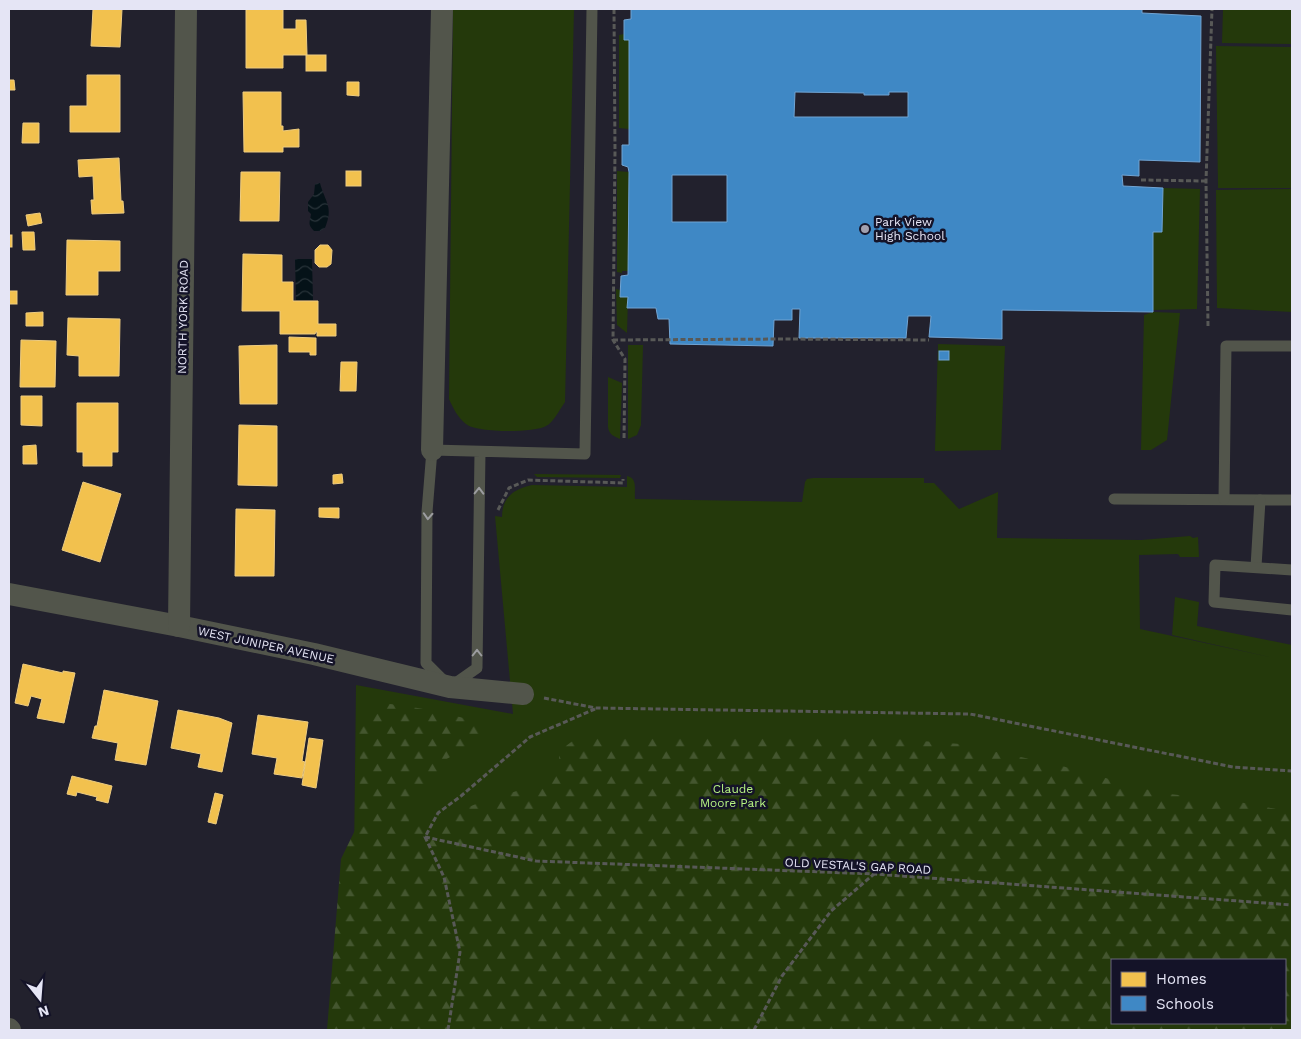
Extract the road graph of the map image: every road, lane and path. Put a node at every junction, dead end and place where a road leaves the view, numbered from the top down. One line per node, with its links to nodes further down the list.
1 (186, 9): 25 (street, NORTH YORK ROAD)
2 (442, 9): 13 (street)
3 (592, 9): 14 (lane)
4 (614, 9): 9 (path)
5 (1212, 9): 7 (path)
6 (1141, 180): 7 (path)
7 (1206, 181): 8 (path)
8 (1208, 326)
9 (613, 340): 10 (path); 12 (path)
10 (929, 340)
11 (1292, 346): 17 (lane)
12 (624, 440)
13 (432, 450): 14 (lane); 26 (lane, one-way to 26)
14 (480, 452): 26 (lane, one-way to 14)
15 (624, 478): 20 (path)
16 (1114, 499): 17 (lane)
17 (1224, 499): 18 (lane)
18 (1260, 500): 19 (lane); 21 (lane)
19 (1292, 500)
20 (498, 510)
21 (1256, 567): 22 (lane); 24 (lane)
22 (1292, 570)
23 (9, 594): 25 (street, WEST JUNIPER AVENUE)
24 (1292, 610)
25 (179, 626): 26 (street, WEST JUNIPER AVENUE)
26 (450, 688): 27 (street, WEST JUNIPER AVENUE)
27 (524, 694): 28 (path)
28 (596, 708): 29 (path); 30 (path)
29 (1292, 771)
30 (425, 837): 31 (path, OLD VESTAL'S GAP ROAD); 33 (path)
31 (875, 874): 32 (path, OLD VESTAL'S GAP ROAD); 34 (path)
32 (1292, 905)
33 (448, 1030)
34 (754, 1030)

